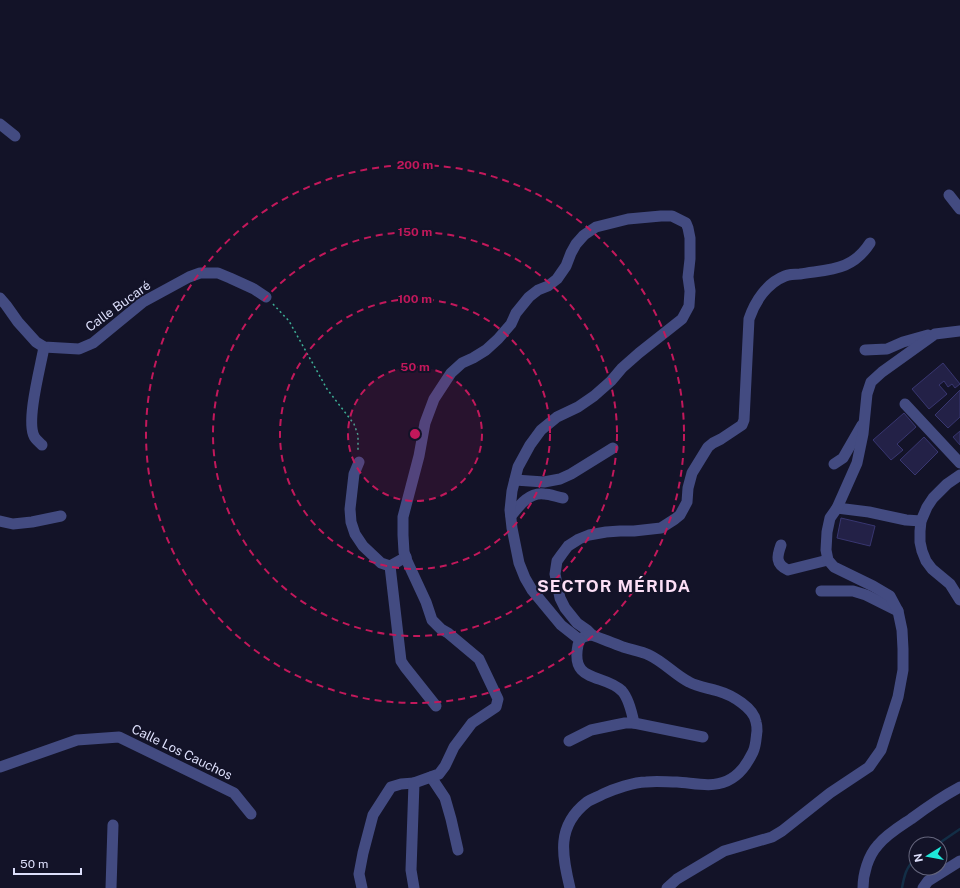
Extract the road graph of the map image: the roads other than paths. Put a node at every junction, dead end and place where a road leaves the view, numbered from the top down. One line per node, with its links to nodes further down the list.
1 (0, 124): 2 (street)
2 (15, 136)
3 (950, 195): 4 (street)
4 (960, 209)
5 (870, 243): 34 (street)
6 (266, 297): 10 (street, Calle Bucaré)
7 (0, 298): 10 (street)
8 (960, 331): 9 (street)
9 (935, 334): 11 (street); 13 (street)
10 (44, 347): 14 (street)
11 (865, 350)
12 (906, 404): 17 (street)
13 (865, 421): 18 (street); 22 (street)
14 (42, 445)
15 (614, 448): 20 (street)
16 (359, 462): 30 (street)
17 (960, 463)
18 (834, 464)
19 (960, 475): 26 (street)
20 (514, 480): 24 (street); 28 (street)
21 (563, 498): 24 (street)
22 (837, 508): 26 (street); 29 (street)
23 (61, 516): 25 (street)
24 (511, 516): 35 (street)
25 (0, 521)
26 (921, 521): 32 (street)
27 (781, 545): 29 (street)
28 (406, 558): 30 (street); 41 (street)
29 (828, 560): 33 (street)
30 (390, 566): 36 (street)
31 (821, 592): 33 (street)
32 (960, 600)
33 (898, 611): 52 (street)
34 (592, 635): 35 (street); 51 (street)
35 (580, 640): 37 (street)
36 (436, 706)
37 (634, 723): 38 (street); 39 (street)
38 (703, 737)
39 (569, 741)
40 (0, 768): 44 (street, Calle Los Cauchos)
41 (431, 777): 42 (street); 46 (street)
42 (414, 783): 49 (street); 50 (street)
43 (960, 787): 53 (street)
44 (251, 814)
45 (113, 825): 48 (street)
46 (458, 850)
47 (960, 861): 54 (street)
48 (111, 888)
49 (362, 888)
50 (414, 888)
51 (570, 888)
52 (667, 888)
53 (863, 888)
54 (923, 888)

